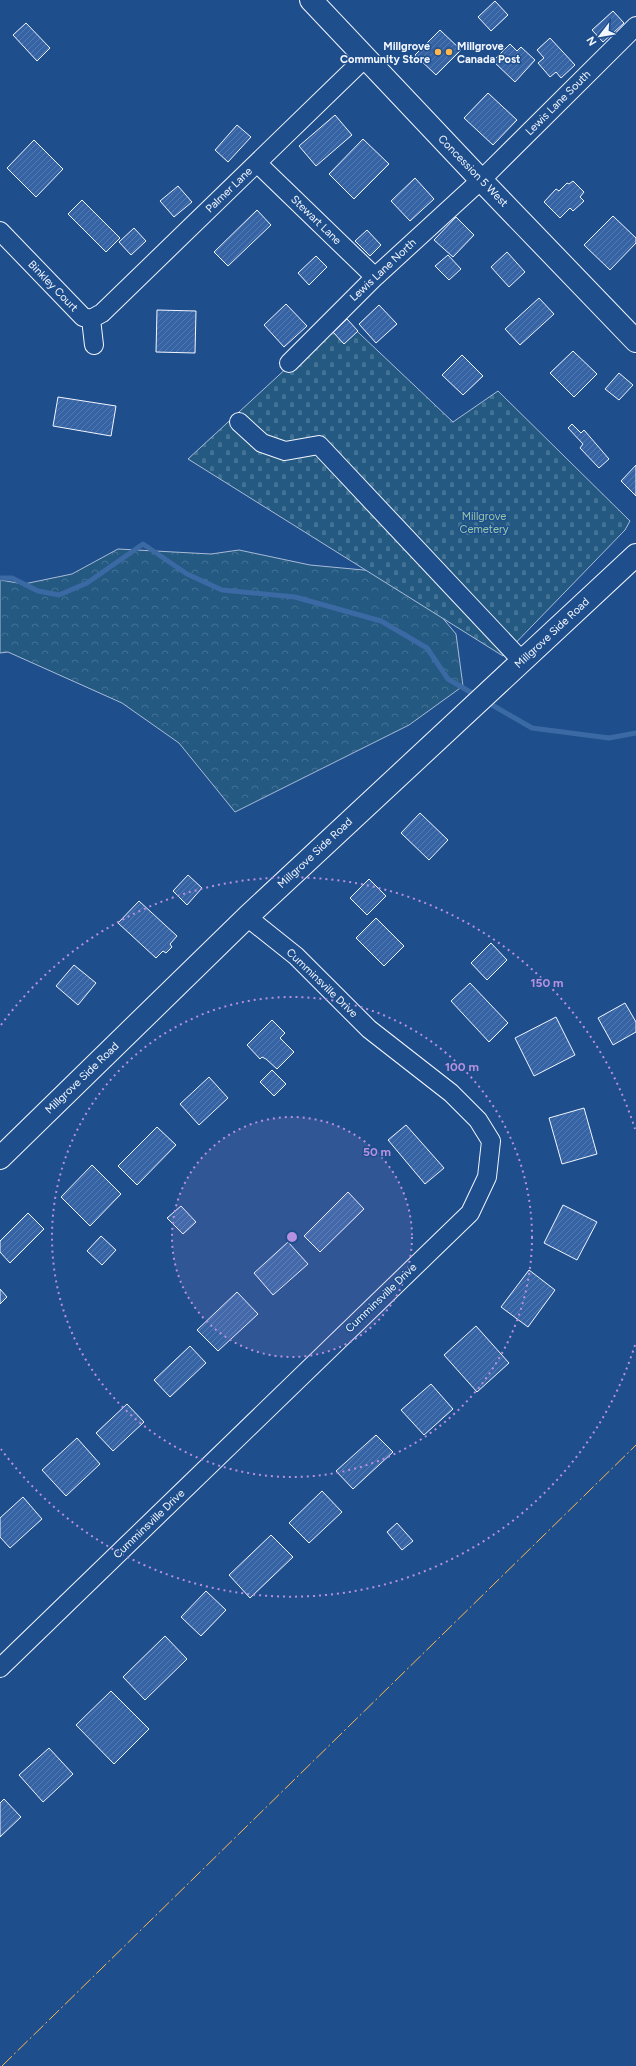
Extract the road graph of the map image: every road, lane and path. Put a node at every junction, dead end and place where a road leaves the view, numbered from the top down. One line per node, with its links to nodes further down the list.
1 (311, 0): 3 (main road, Concession 5 West)
2 (636, 26): 5 (street, Lewis Lane South)
3 (365, 58): 4 (street, Palmer Lane); 5 (main road, Concession 5 West)
4 (257, 163): 7 (street, Stewart Lane); 8 (street, Palmer Lane)
5 (481, 180): 7 (street, Lewis Lane North); 9 (main road, Concession 5 West)
6 (0, 231): 8 (street, Binkley Court)
7 (375, 277): 11 (street, Lewis Lane North)
8 (90, 319): 10 (street)
9 (636, 341)
10 (94, 345)
11 (289, 363)
12 (240, 422): 14 (street)
13 (636, 555): 14 (main road, Millgrove Side Road)
14 (522, 661): 15 (main road, Millgrove Side Road)
15 (247, 917): 16 (main road, Millgrove Side Road); 17 (street, Cumminsville Drive)
16 (0, 1158)
17 (0, 1668)

